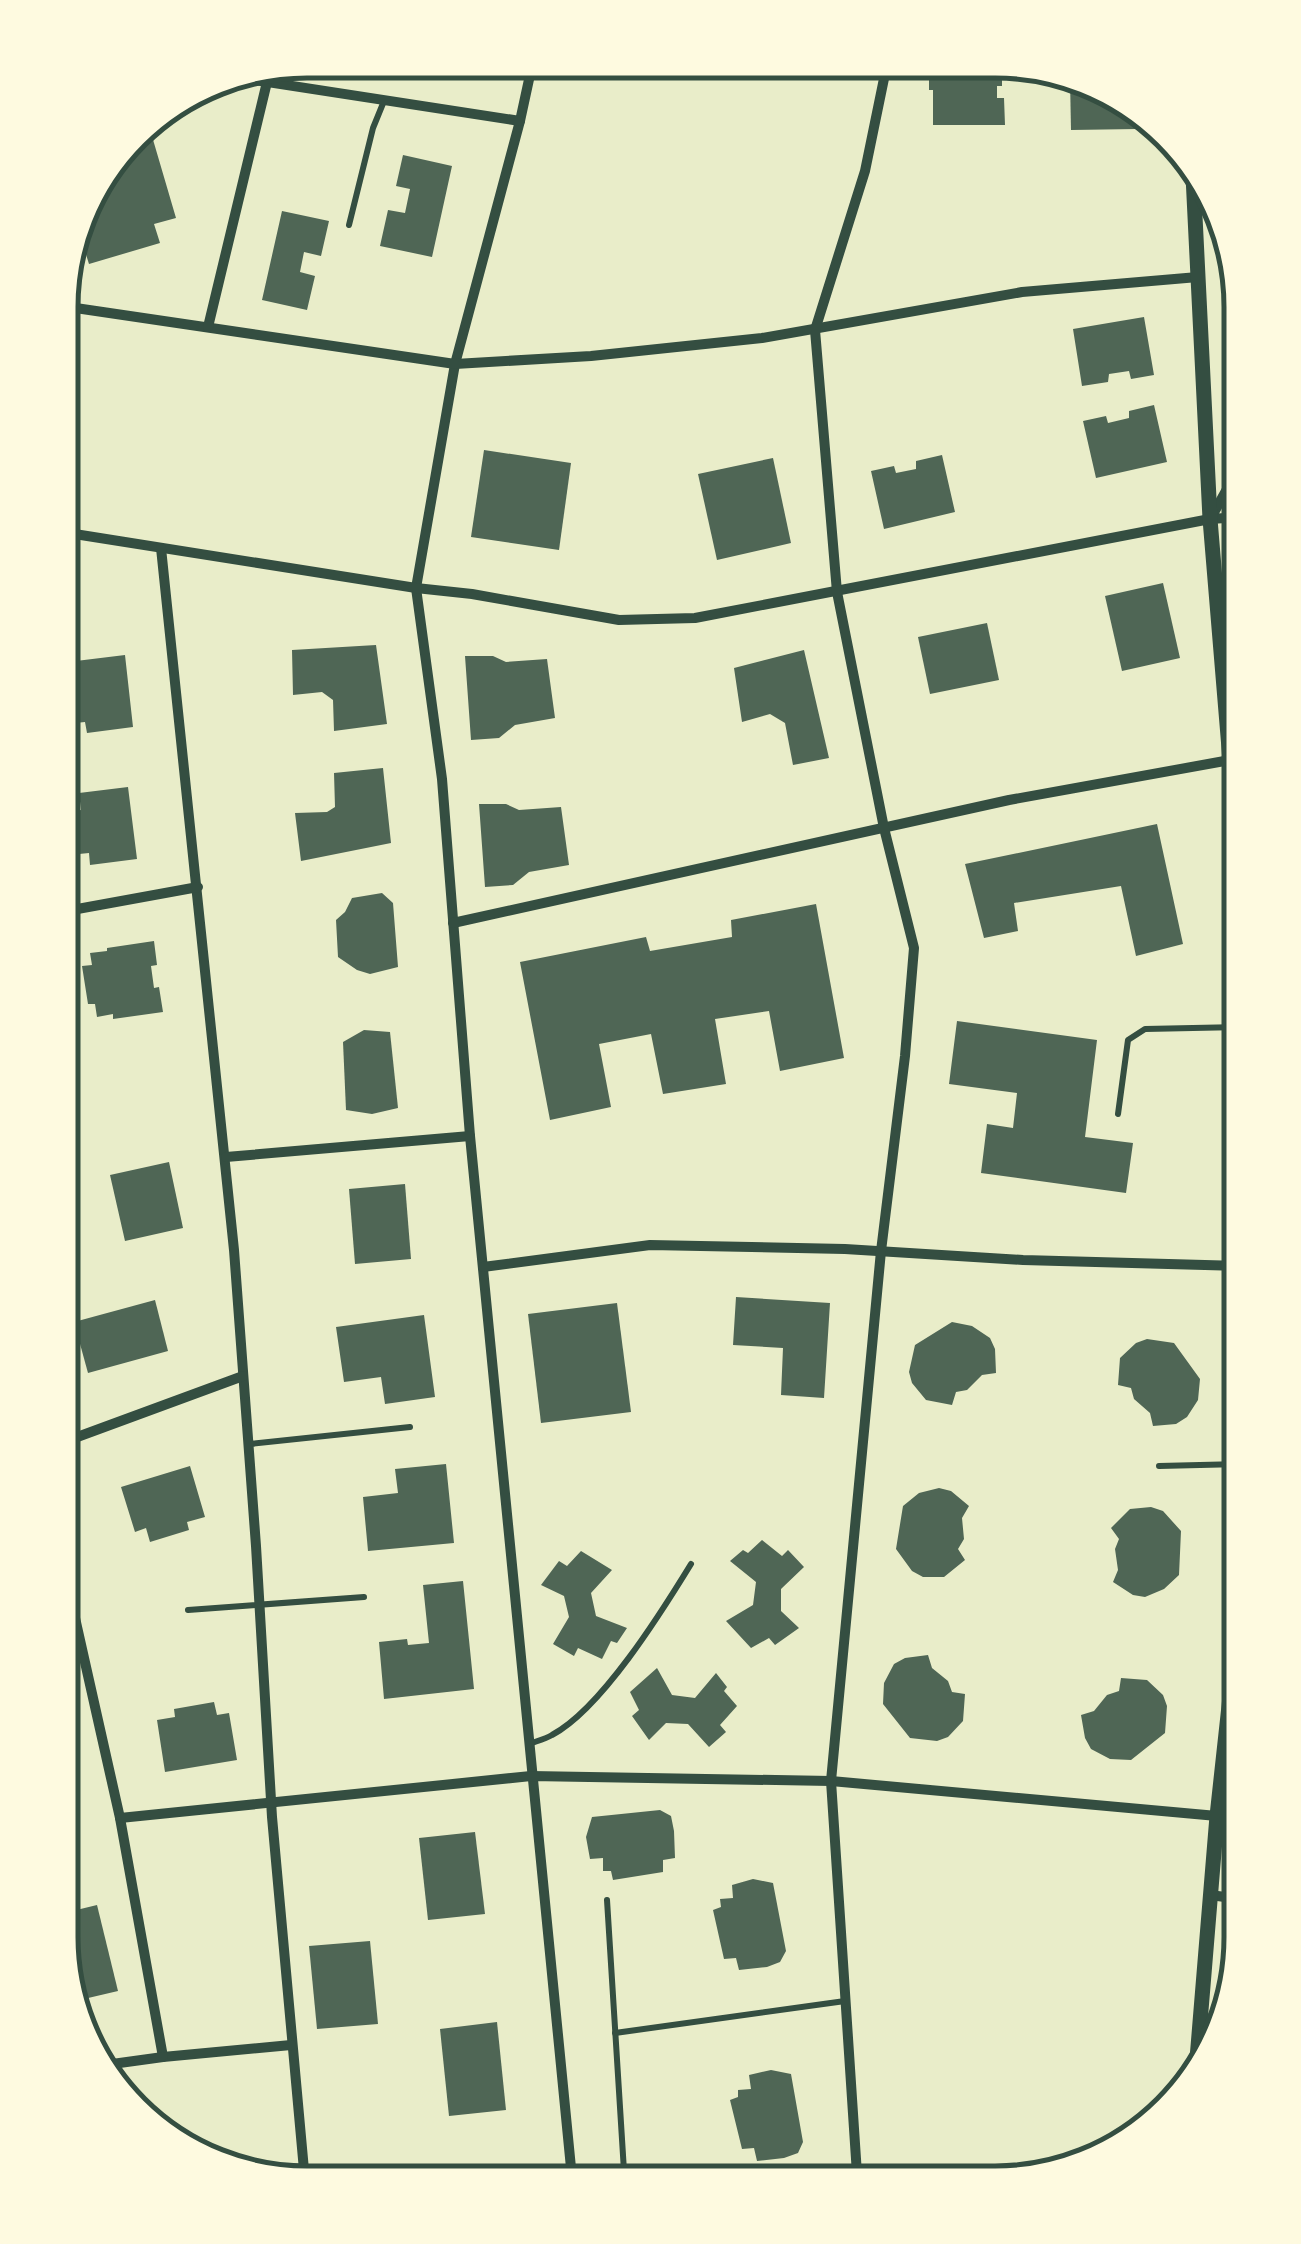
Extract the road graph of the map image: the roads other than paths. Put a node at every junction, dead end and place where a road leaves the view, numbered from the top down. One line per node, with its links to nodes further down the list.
1 (530, 78): 5 (street)
2 (884, 78): 11 (street)
3 (267, 82): 4 (street); 10 (street)
4 (384, 100): 5 (street); 7 (lane)
5 (520, 122): 12 (street)
6 (1195, 196): 8 (street)
7 (350, 225)
8 (1198, 277): 11 (street); 15 (street)
9 (78, 308): 10 (street)
10 (208, 327): 12 (street)
11 (816, 330): 12 (street); 19 (street)
12 (455, 364): 18 (street)
13 (1224, 494): 15 (street)
14 (1224, 518): 15 (street)
15 (1210, 519): 19 (street); 20 (street)
16 (78, 535): 17 (street)
17 (161, 548): 18 (street); 23 (street)
18 (416, 588): 19 (street); 25 (street)
19 (837, 592): 22 (street)
20 (1224, 685)
21 (1224, 761): 22 (street)
22 (884, 828): 25 (street); 30 (street)
23 (198, 887): 24 (street); 29 (street)
24 (78, 909)
25 (453, 923): 28 (street)
26 (1224, 1027): 27 (lane)
27 (1118, 1114)
28 (470, 1136): 29 (street); 32 (street)
29 (226, 1157): 33 (street)
30 (881, 1251): 31 (street); 32 (street); 47 (street)
31 (1223, 1266)
32 (482, 1268): 44 (street)
33 (242, 1376): 35 (street); 36 (street)
34 (410, 1427): 36 (lane)
35 (78, 1436)
36 (248, 1444): 41 (street)
37 (1223, 1464): 38 (lane)
38 (1160, 1466)
39 (691, 1564): 44 (lane)
40 (364, 1597): 41 (lane)
41 (259, 1605): 42 (lane); 48 (street)
42 (188, 1610)
43 (78, 1631): 50 (street)
44 (528, 1744): 46 (street)
45 (1223, 1757): 49 (street)
46 (531, 1776): 47 (street); 48 (street); 61 (street)
47 (830, 1781): 49 (street); 54 (street)
48 (271, 1804): 50 (street); 57 (street)
49 (1217, 1816): 51 (street)
50 (120, 1818): 58 (street)
51 (1210, 1895): 52 (street); 56 (street)
52 (1223, 1897)
53 (607, 1900): 55 (lane)
54 (846, 2001): 55 (lane); 63 (street)
55 (615, 2033): 62 (lane)
56 (1198, 2042)
57 (291, 2045): 58 (street); 60 (street)
58 (163, 2057): 59 (street)
59 (115, 2064)
60 (303, 2167)
61 (571, 2167)
62 (624, 2167)
63 (857, 2167)

